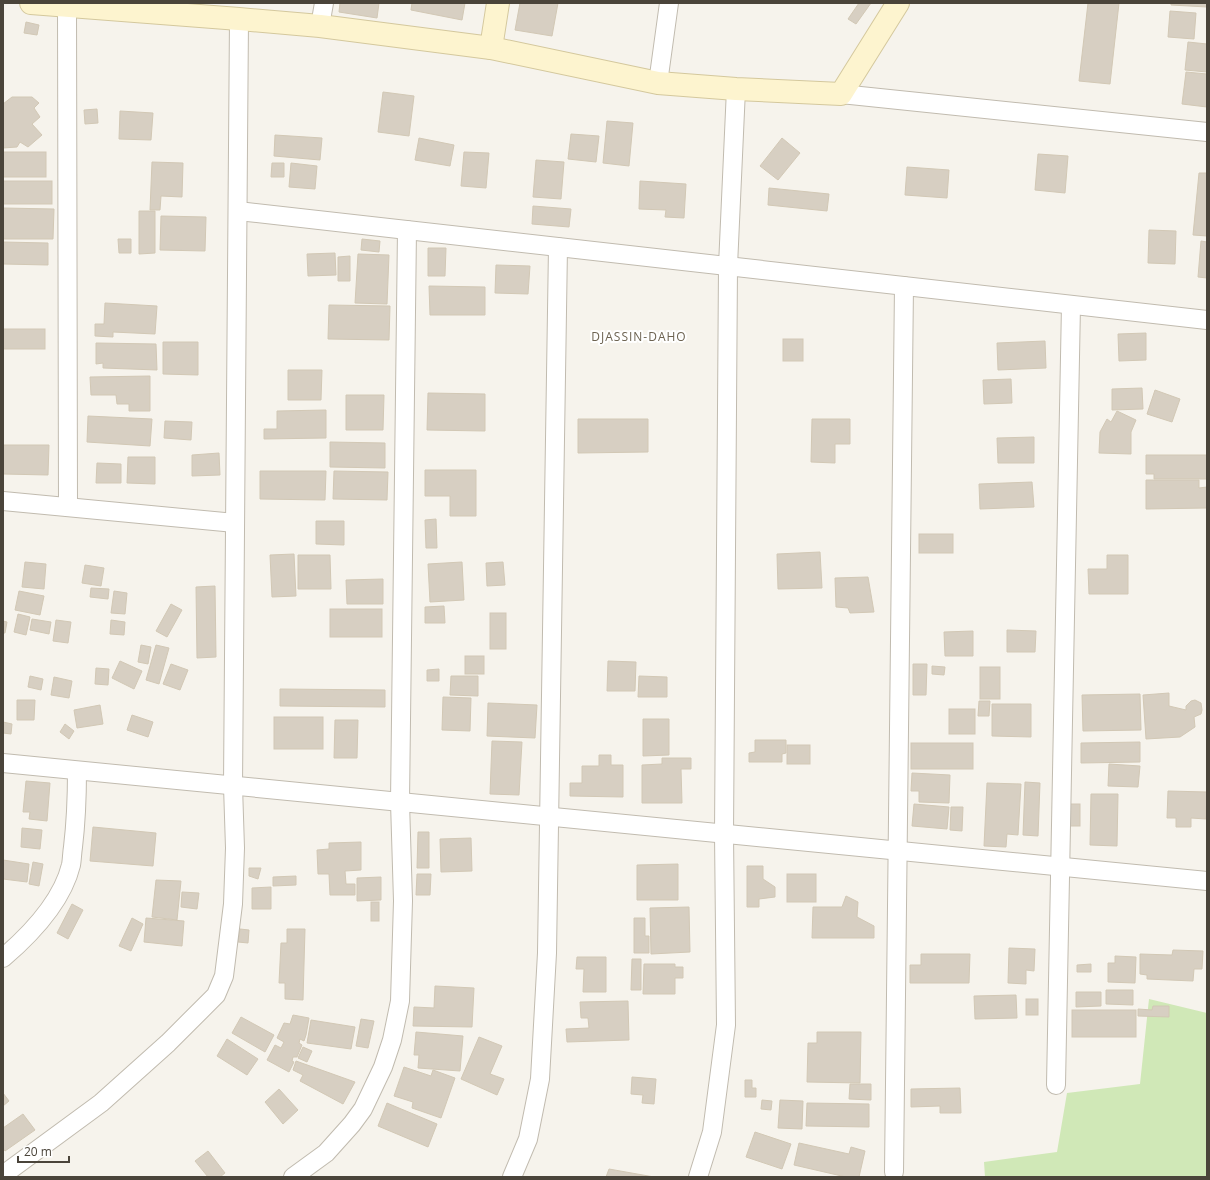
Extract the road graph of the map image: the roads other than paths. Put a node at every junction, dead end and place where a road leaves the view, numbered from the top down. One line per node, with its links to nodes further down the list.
1 (31, 3): 6 (street)
2 (324, 3): 8 (street)
3 (498, 3): 9 (street)
4 (670, 3): 10 (street)
5 (898, 3): 12 (street)
6 (67, 6): 7 (street); 22 (street)
7 (239, 19): 8 (street); 14 (street)
8 (320, 26): 9 (street)
9 (491, 48): 10 (street)
10 (658, 83): 11 (street)
11 (736, 89): 12 (street); 17 (street)
12 (841, 94): 13 (street)
13 (1207, 132)
14 (238, 211): 15 (street); 23 (street)
15 (407, 230): 16 (street); 27 (street)
16 (558, 247): 17 (street); 28 (street)
17 (728, 266): 18 (street); 29 (street)
18 (904, 286): 19 (street); 30 (street)
19 (1071, 305): 20 (street); 31 (street)
20 (1207, 320)
21 (3, 501): 22 (street)
22 (68, 507): 23 (street)
23 (235, 523): 26 (street)
24 (3, 763): 25 (street)
25 (77, 771): 26 (street); 33 (street)
26 (233, 786): 27 (street); 36 (street)
27 (400, 802): 28 (street); 37 (street)
28 (550, 817): 29 (street); 38 (street)
29 (724, 834): 30 (street); 39 (street)
30 (898, 851): 31 (street); 35 (street)
31 (1061, 867): 32 (street); 34 (street)
32 (1207, 881)
33 (3, 958)
34 (1056, 1084)
35 (894, 1172)
36 (3, 1175)
37 (293, 1177)
38 (512, 1177)
39 (698, 1177)

